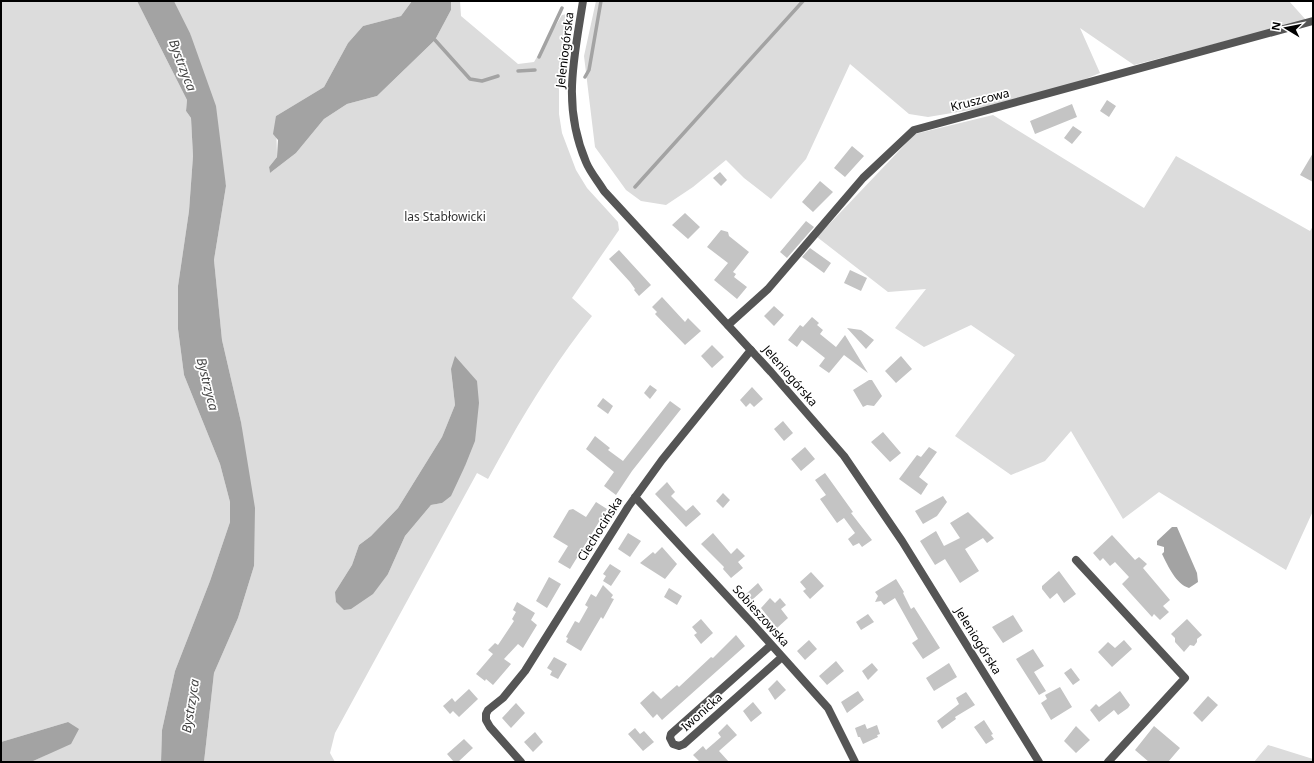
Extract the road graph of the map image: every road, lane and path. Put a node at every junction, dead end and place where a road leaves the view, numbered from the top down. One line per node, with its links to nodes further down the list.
1 (583, 1): 3 (street, Jeleniogórska)
2 (1313, 21): 3 (street, Kruszcowa)
3 (728, 325): 4 (street, Jeleniogórska)
4 (751, 350): 5 (street, Ciechocińska); 11 (street, Jeleniogórska)
5 (635, 497): 7 (street, Sobieszowska); 9 (street, Ciechocińska)
6 (1076, 560): 12 (street)
7 (771, 645): 8 (street, Sobieszowska); 8 (street, Iwonicka)
8 (782, 657): 10 (street, Sobieszowska)
9 (521, 762)
10 (855, 762)
11 (1039, 762)
12 (1108, 762)

